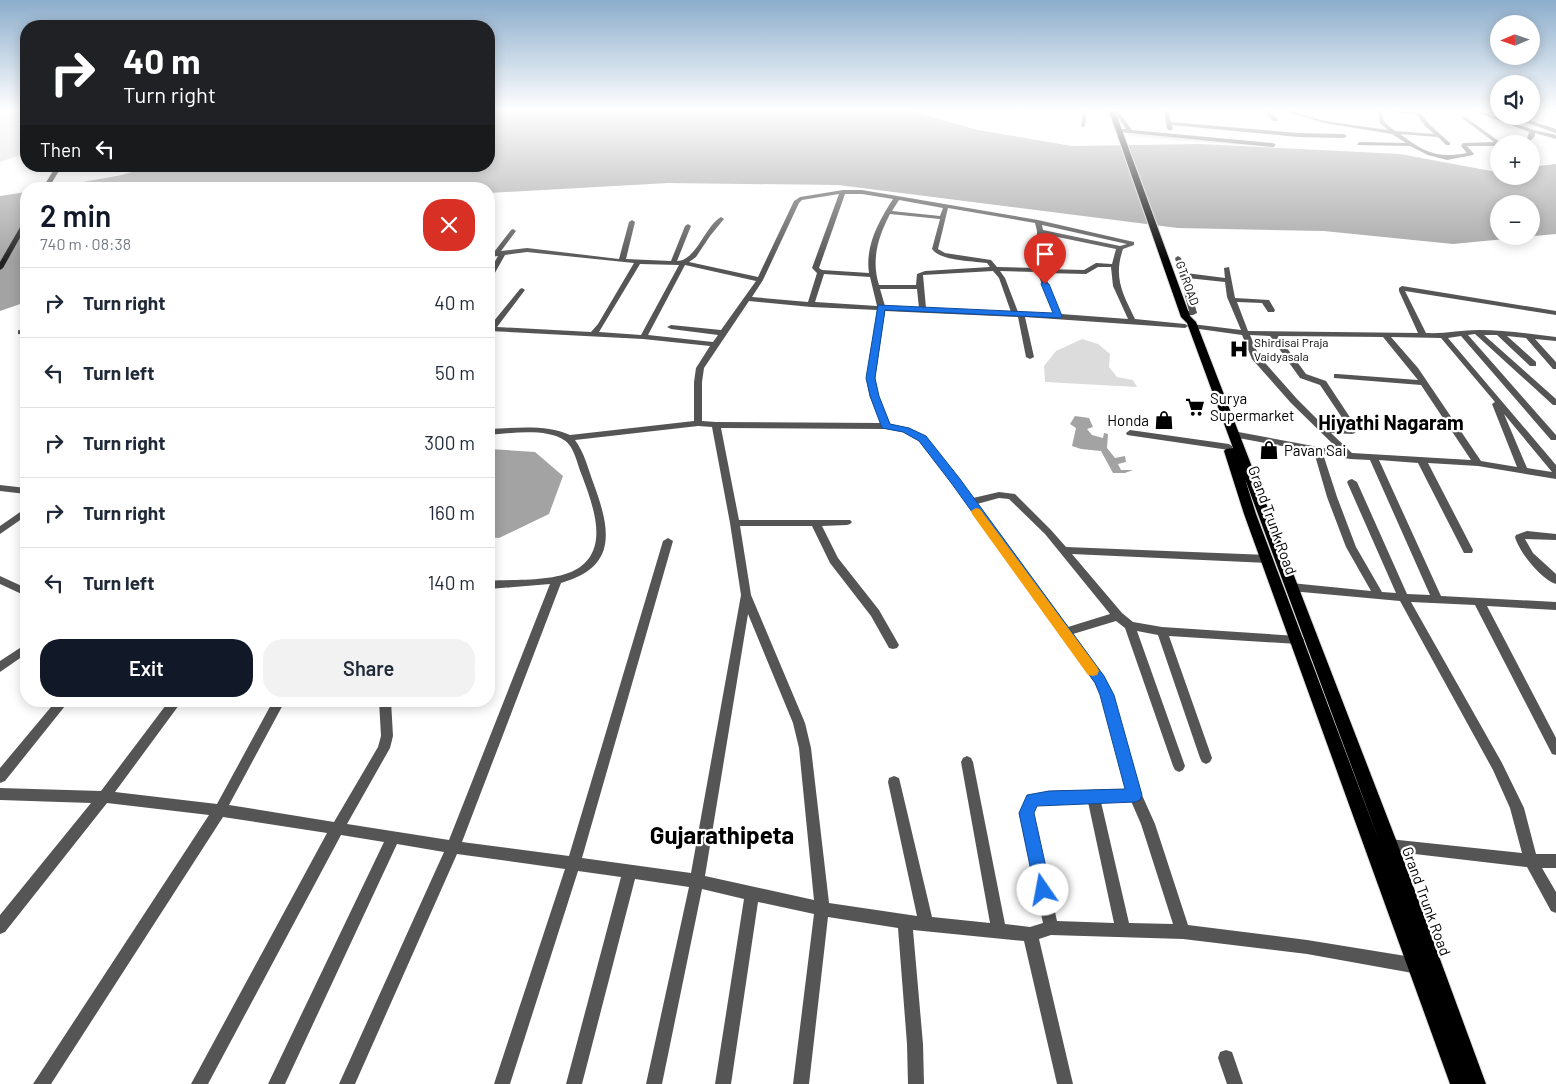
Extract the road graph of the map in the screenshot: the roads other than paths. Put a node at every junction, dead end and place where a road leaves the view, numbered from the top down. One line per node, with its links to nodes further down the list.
1 (1131, 162): 46 (main road, GT ROAD)
2 (843, 192): 3 (street); 28 (street); 31 (street)
3 (897, 198): 4 (street); 5 (street)
4 (946, 206): 6 (street); 9 (street)
5 (888, 212): 6 (street); 29 (street)
6 (943, 218): 26 (street)
7 (721, 219): 21 (street)
8 (632, 222): 18 (street)
9 (1038, 222): 12 (street); 14 (street)
10 (688, 226): 20 (street)
11 (514, 231): 15 (street)
12 (1040, 231): 14 (street); 27 (street)
13 (20, 233): 24 (main road)
14 (1120, 248): 23 (street)
15 (500, 253): 16 (street); 18 (street); 22 (street)
16 (495, 254)
17 (1178, 258): 30 (street)
18 (622, 261): 19 (street)
19 (638, 262): 20 (street); 56 (street)
20 (673, 263): 21 (street)
21 (683, 263): 31 (street); 61 (street)
22 (495, 264)
23 (1115, 266): 27 (street); 45 (street)
24 (0, 268)
25 (1227, 268): 32 (street)
26 (997, 270): 27 (street); 34 (street); 43 (street)
27 (1040, 271): 44 (street)
28 (820, 272): 29 (street); 38 (street)
29 (872, 275): 33 (street)
30 (1182, 275): 32 (street); 46 (street)
31 (760, 280): 36 (street)
32 (1229, 280): 37 (street)
33 (876, 287): 34 (street); 39 (street)
34 (920, 287): 40 (street)
35 (522, 290): 47 (street)
36 (749, 299): 38 (street); 51 (street)
37 (1232, 300): 41 (street); 52 (street)
38 (811, 305): 39 (street)
39 (881, 307): 40 (street); 73 (street)
40 (924, 310): 43 (street)
41 (1271, 310)
42 (1556, 313): 59 (street)
43 (1018, 314): 44 (street); 64 (street)
44 (1058, 316): 45 (street)
45 (1132, 320): 46 (street)
46 (1187, 321): 52 (street); 79 (main road, Grand Trunk Road)
47 (495, 323)
48 (671, 328): 51 (street)
49 (495, 329): 56 (street)
50 (1477, 332): 54 (street); 55 (street); 70 (street)
51 (724, 333): 63 (street)
52 (1246, 333): 53 (street); 74 (street)
53 (1272, 333): 57 (street); 74 (street)
54 (1499, 333): 58 (street); 65 (street)
55 (1463, 334): 60 (street); 78 (street)
56 (593, 335): 61 (street)
57 (1386, 335): 59 (street); 68 (street)
58 (1527, 335): 62 (street); 66 (street)
59 (1423, 336): 60 (street)
60 (1443, 336): 69 (street)
61 (643, 337): 63 (street)
62 (1556, 339)
63 (715, 344): 71 (street)
64 (1030, 357)
65 (1533, 364)
66 (1556, 367)
67 (1337, 376): 68 (street)
68 (1423, 383): 84 (street)
69 (1492, 393): 85 (street); 86 (street)
70 (1556, 403)
71 (698, 423): 72 (street); 77 (street)
72 (716, 425): 73 (street); 95 (street)
73 (886, 426): 91 (street)
74 (1322, 430): 81 (street)
75 (495, 432): 77 (street)
76 (1130, 433): 79 (street)
77 (570, 438): 102 (street)
78 (1554, 438)
79 (1231, 440): 80 (street); 101 (main road, Grand Trunk Road); 106 (main road, Grand Trunk Road)
80 (1318, 451): 81 (street); 109 (street)
81 (1350, 456): 82 (street)
82 (1373, 457): 83 (street); 111 (street)
83 (1422, 460): 84 (street); 100 (street)
84 (1478, 463): 85 (street)
85 (1523, 470): 87 (street)
86 (1556, 471)
87 (1556, 476)
88 (1352, 482): 110 (street)
89 (0, 488): 90 (street)
90 (20, 490)
91 (970, 502): 99 (street); 117 (street)
92 (20, 515): 96 (street)
93 (815, 522): 94 (street); 95 (street); 119 (street)
94 (847, 522)
95 (735, 523): 108 (street)
96 (0, 531)
97 (1556, 537): 104 (street)
98 (668, 541): 143 (street)
99 (1063, 550): 101 (street); 114 (street)
100 (1468, 550)
101 (1268, 559): 118 (main road, Grand Trunk Road)
102 (557, 579): 105 (street); 140 (street)
103 (0, 580): 107 (street)
104 (1556, 580)
105 (495, 584)
106 (1291, 587): 109 (street); 139 (main road, Grand Trunk Road)
107 (20, 589)
108 (746, 595): 145 (street); 148 (street)
109 (1379, 596): 110 (street)
110 (1403, 597): 111 (street); 141 (street)
111 (1437, 599): 112 (street)
112 (1479, 602): 113 (street); 126 (street)
113 (1556, 606)
114 (1118, 616): 115 (street); 117 (street)
115 (1130, 626): 116 (street); 129 (street)
116 (1162, 630): 118 (street); 127 (street)
117 (1064, 633): 133 (street)
118 (1298, 640): 157 (main road, Grand Trunk Road)
119 (893, 645)
120 (20, 652): 121 (street)
121 (0, 667)
122 (58, 707): 130 (street)
123 (172, 707): 134 (street)
124 (276, 707): 136 (street)
125 (386, 707): 137 (street)
126 (1556, 750)
127 (1206, 758)
128 (968, 762): 154 (street)
129 (1179, 766)
130 (0, 777)
131 (894, 782): 150 (street)
132 (0, 794): 134 (street)
133 (1135, 795): 135 (street); 155 (street)
134 (104, 797): 136 (street); 151 (street)
135 (1093, 797): 152 (street); 153 (street)
136 (220, 810): 137 (street); 159 (street)
137 (337, 829): 138 (street); 160 (street)
138 (393, 838): 140 (street); 161 (street)
139 (1389, 846): 141 (street); 172 (main road, Grand Trunk Road)
140 (453, 847): 143 (street); 162 (street)
141 (1531, 861): 142 (street); 147 (street)
142 (1556, 861)
143 (574, 862): 144 (street); 163 (street)
144 (630, 871): 145 (street); 164 (street)
145 (698, 881): 146 (street); 165 (street)
146 (752, 893): 148 (street); 166 (street)
147 (1556, 906)
148 (822, 910): 149 (street); 167 (street)
149 (905, 922): 150 (street); 168 (street)
150 (926, 924): 154 (street)
151 (0, 927)
152 (1051, 928): 153 (street); 156 (street)
153 (1123, 930): 155 (street)
154 (999, 931): 156 (street)
155 (1183, 932): 157 (street)
156 (1030, 934): 169 (street)
157 (1418, 966): 171 (main road, Grand Trunk Road)
158 (1226, 1058): 170 (street)
159 (41, 1084)
160 (199, 1084)
161 (276, 1084)
162 (347, 1084)
163 (502, 1084)
164 (574, 1084)
165 (654, 1084)
166 (723, 1084)
167 (801, 1084)
168 (916, 1084)
169 (1065, 1084)
170 (1235, 1084)
171 (1460, 1084)
172 (1476, 1084)

